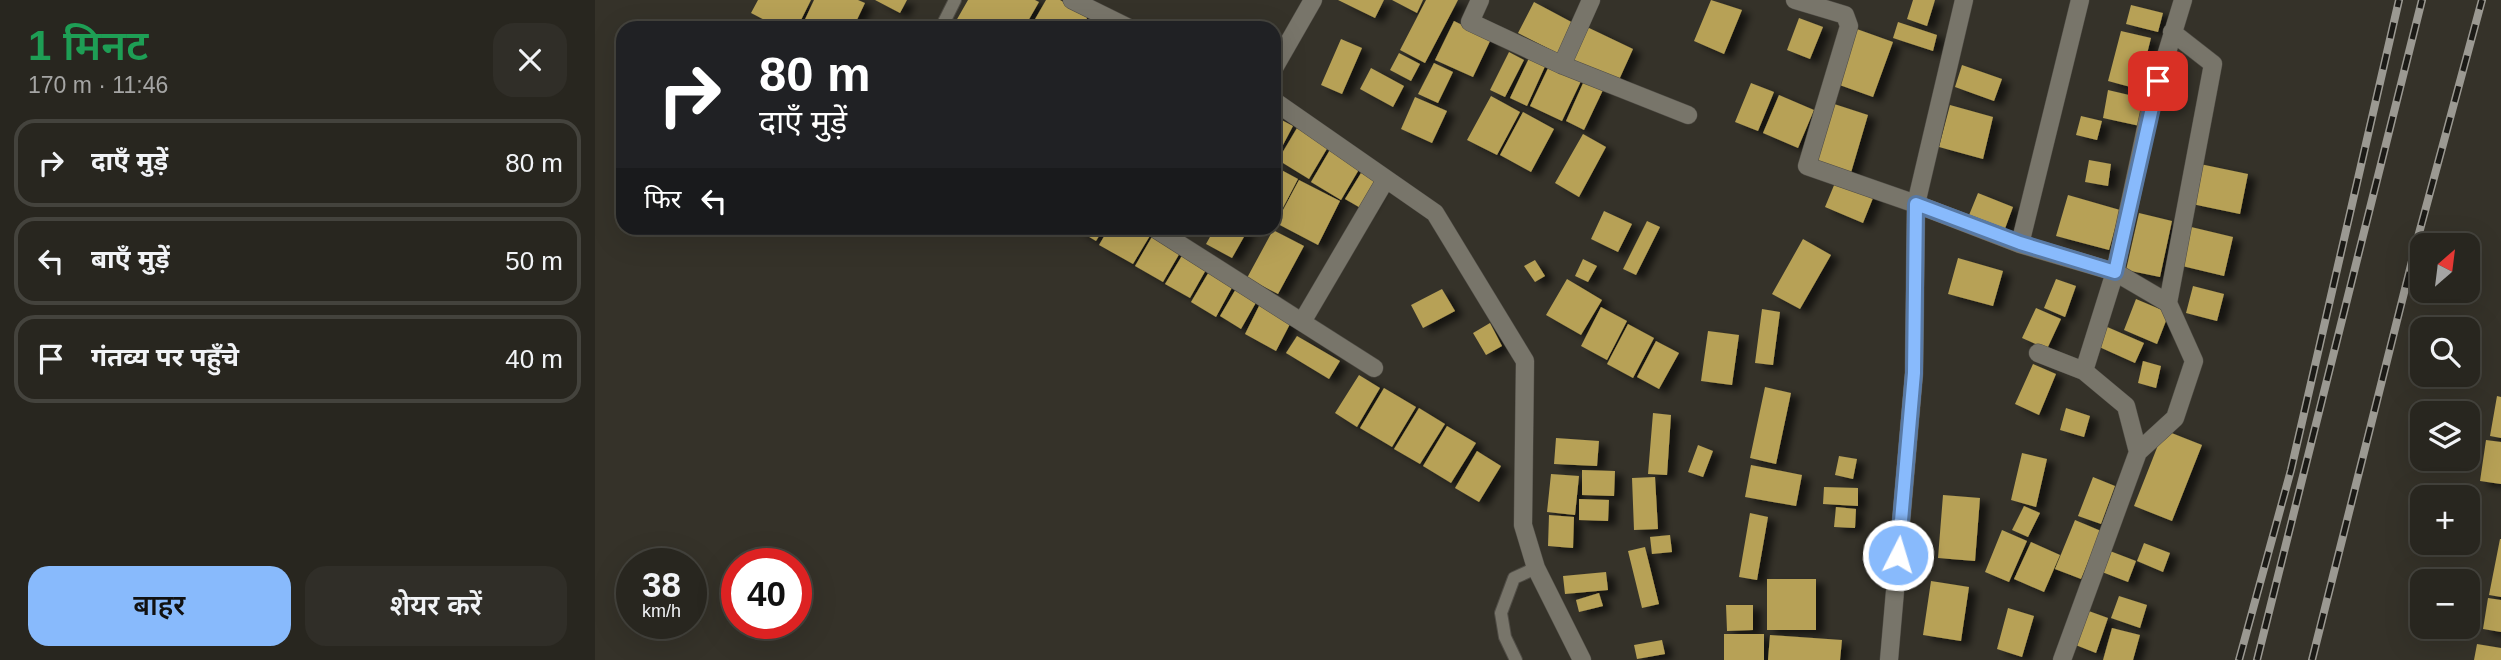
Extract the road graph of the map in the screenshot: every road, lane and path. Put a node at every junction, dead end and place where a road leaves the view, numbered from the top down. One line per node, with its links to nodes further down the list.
1 (955, 0): 10 (lane)
2 (1072, 0): 11 (street)
3 (1313, 0): 13 (street)
4 (1480, 0): 14 (street)
5 (1591, 0): 14 (street)
6 (1795, 0): 18 (street)
7 (1965, 0): 18 (street)
8 (2080, 0): 20 (street)
9 (2183, 0): 12 (street)
10 (944, 21)
11 (1115, 21)
12 (2172, 32): 21 (street); 22 (street)
13 (1281, 56)
14 (1562, 65): 16 (street)
15 (1281, 106): 17 (street)
16 (1689, 115)
17 (1386, 179): 23 (street); 28 (street)
18 (1916, 204): 20 (street); 31 (street)
19 (1165, 235): 23 (street)
20 (2020, 243): 21 (street)
21 (2115, 272): 22 (street); 26 (street)
22 (2168, 303): 27 (street)
23 (1302, 322): 25 (street)
24 (2038, 353): 26 (street)
25 (1374, 368)
26 (2084, 371): 27 (street)
27 (2138, 452): 32 (street)
28 (1537, 568): 29 (lane); 30 (street)
29 (1516, 660)
30 (1582, 660)
31 (1889, 660)
32 (2061, 660)

